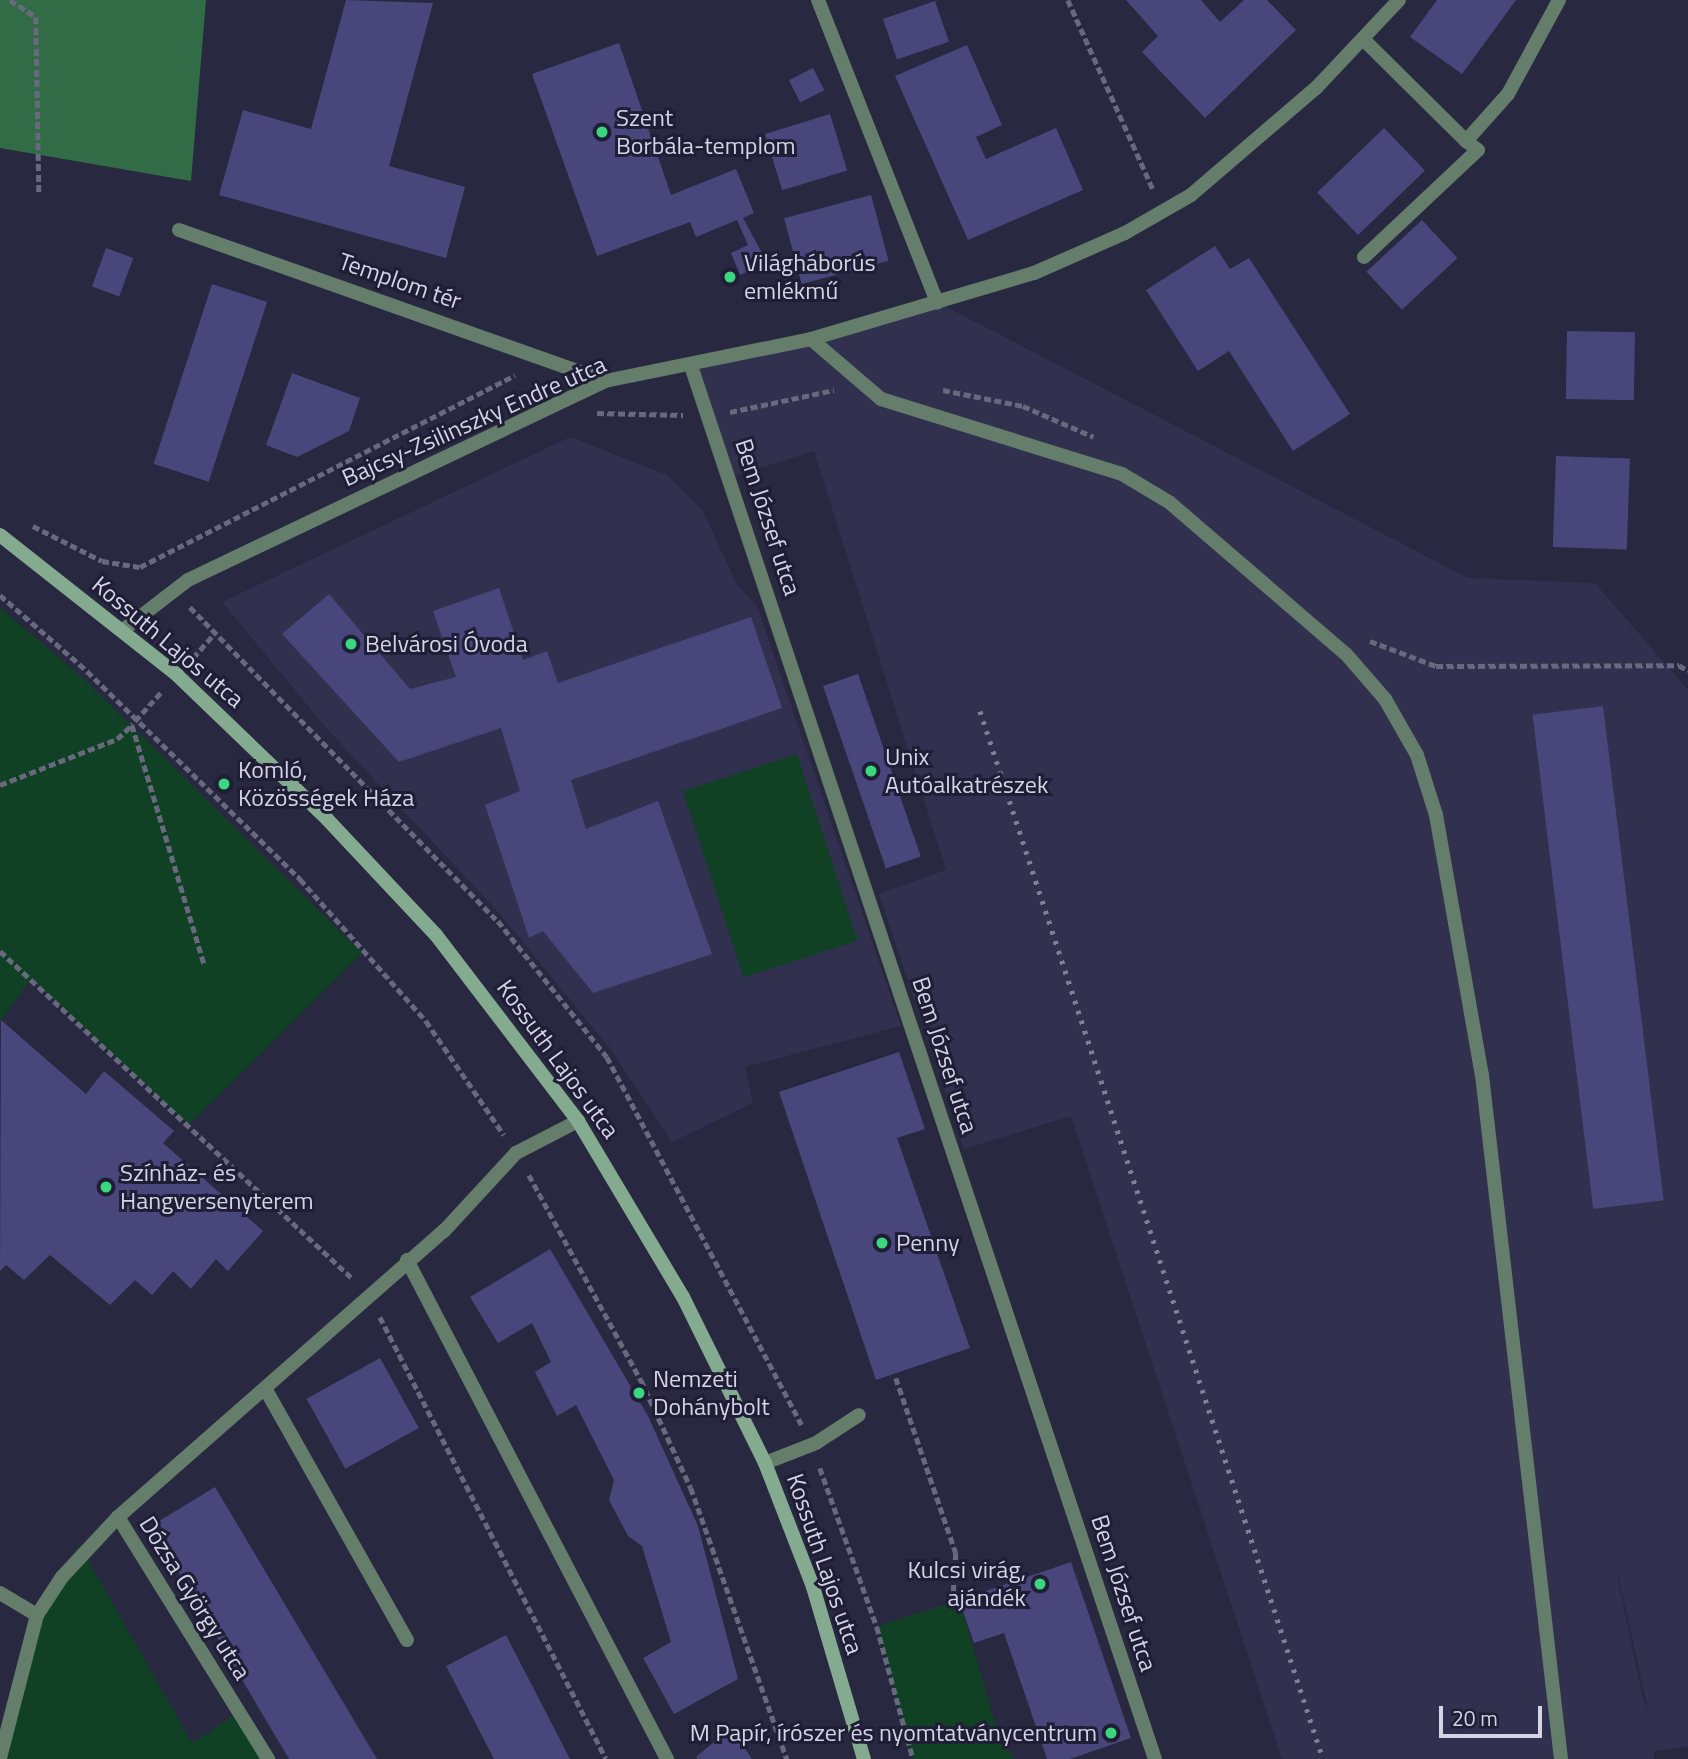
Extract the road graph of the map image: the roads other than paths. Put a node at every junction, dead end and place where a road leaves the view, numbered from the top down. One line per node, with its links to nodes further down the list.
1 (818, 0): 8 (street)
2 (1399, 0): 4 (street, Bajcsy-Zsilinszky Endre utca)
3 (1559, 0): 5 (street)
4 (1364, 40): 5 (street); 8 (street, Bajcsy-Zsilinszky Endre utca)
5 (1466, 141): 7 (street)
6 (179, 230): 11 (street, Templom tér)
7 (1364, 257)
8 (937, 302): 9 (street, Bajcsy-Zsilinszky Endre utca)
9 (811, 339): 10 (street, Bajcsy-Zsilinszky Endre utca); 28 (street)
10 (691, 366): 11 (street, Bajcsy-Zsilinszky Endre utca); 27 (street, Bem József utca)
11 (605, 381): 13 (street, Bajcsy-Zsilinszky Endre utca)
12 (0, 536): 13 (main road, Kossuth Lajos utca)
13 (123, 630): 14 (main road, Kossuth Lajos utca)
14 (578, 1121): 15 (street); 18 (main road, Kossuth Lajos utca)
15 (407, 1260): 16 (street); 25 (street)
16 (267, 1390): 19 (street); 22 (street)
17 (859, 1415): 18 (street)
18 (765, 1463): 26 (main road, Kossuth Lajos utca)
19 (118, 1517): 21 (street, Dózsa György utca); 24 (street, Dózsa György utca)
20 (0, 1593): 21 (street)
21 (37, 1615): 23 (street, Dózsa György utca)
22 (407, 1640)
23 (0, 1758)
24 (268, 1759)
25 (667, 1759)
26 (864, 1759)
27 (1155, 1759)
28 (1561, 1759)

